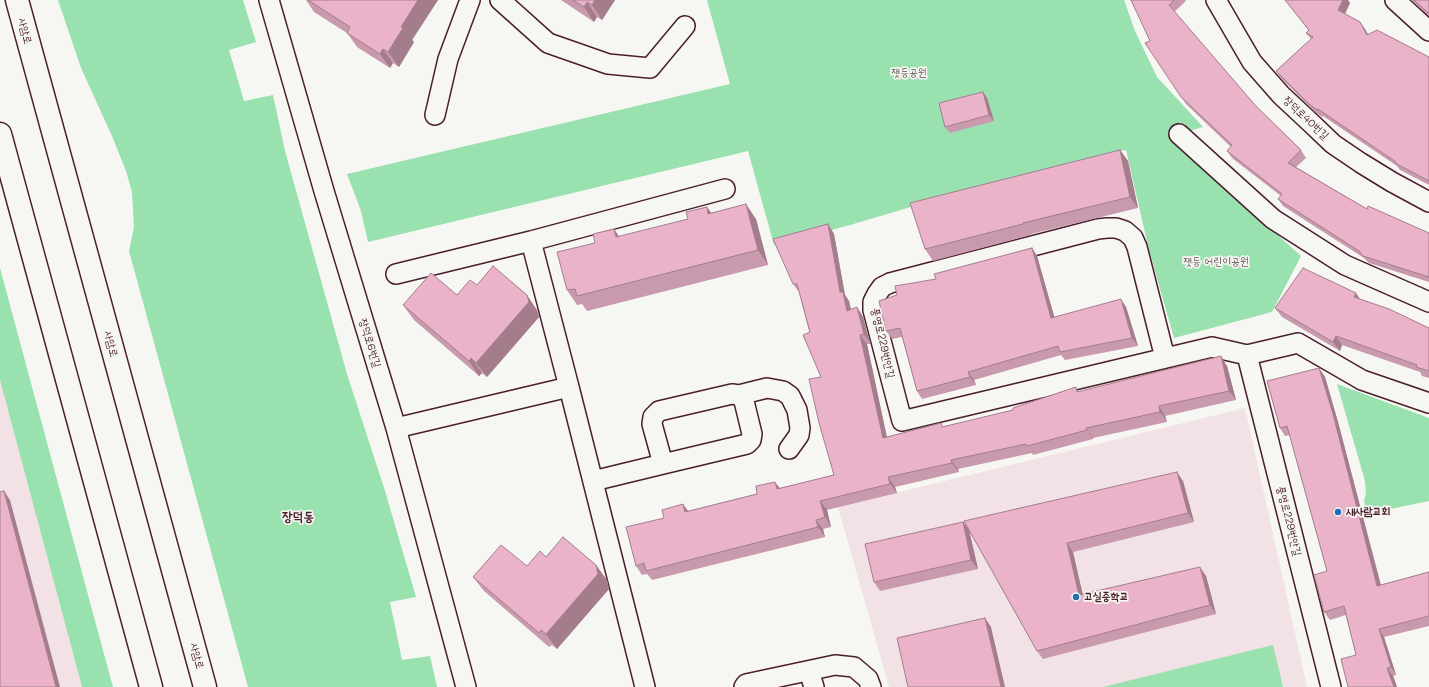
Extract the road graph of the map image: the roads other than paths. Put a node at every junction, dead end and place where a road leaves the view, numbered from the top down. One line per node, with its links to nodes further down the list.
1 (17, 0): 28 (main road, 사암로)
2 (269, 0): 22 (street, 장덕로6번길)
3 (470, 0): 9 (street)
4 (500, 0): 7 (street)
5 (1216, 0): 13 (street, 장덕로40번길)
6 (1396, 0): 8 (street)
7 (685, 26)
8 (1429, 31)
9 (435, 115)
10 (0, 134): 27 (main road)
11 (1179, 134): 16 (street)
12 (726, 189): 14 (street)
13 (1429, 202)
14 (531, 241): 15 (street); 19 (street)
15 (396, 274)
16 (1429, 302)
17 (1247, 355): 18 (street, 풍영로229번안길); 21 (street, 풍영로229번안길); 33 (street, 풍영로229번안길)
18 (1165, 358): 18 (street, 풍영로229번안길)
19 (569, 387): 22 (street); 25 (street)
20 (739, 395): 23 (street); 24 (street); 24 (street)
21 (1429, 403)
22 (396, 428): 29 (street, 장덕로6번길)
23 (789, 449)
24 (663, 464): 25 (street)
25 (593, 481): 30 (street)
26 (811, 679): 31 (street); 32 (street)
27 (151, 687)
28 (205, 687)
29 (466, 687)
30 (644, 687)
31 (744, 687)
32 (871, 687)
33 (1331, 687)

